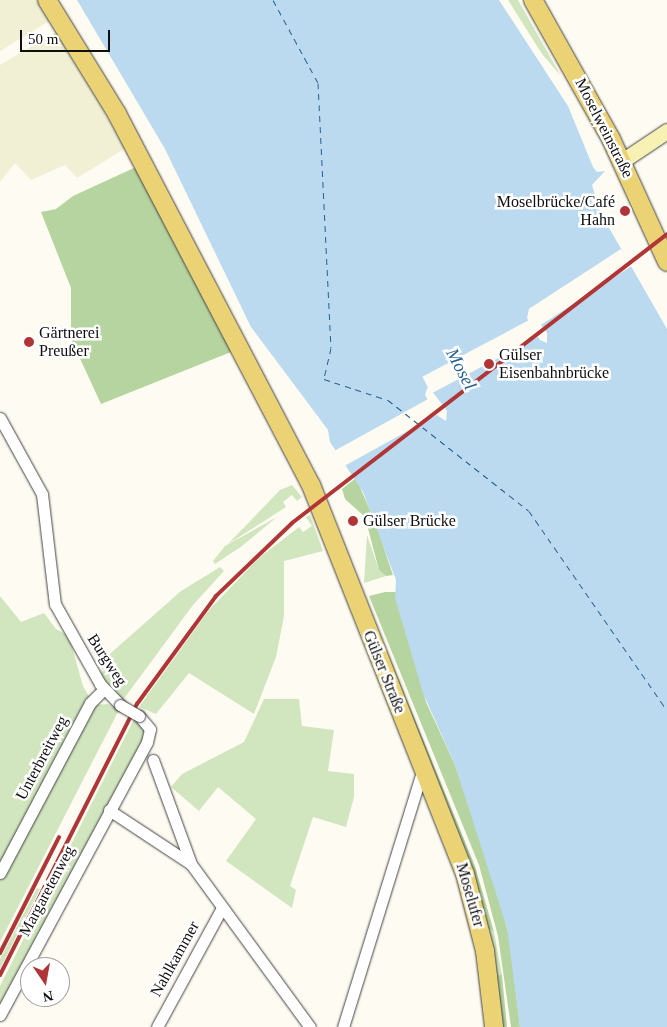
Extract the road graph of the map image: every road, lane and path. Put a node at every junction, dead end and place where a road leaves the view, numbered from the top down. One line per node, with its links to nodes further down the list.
1 (47, 0): 9 (main road, Gülser Straße)
2 (533, 0): 4 (main road, Moselweinstraße)
3 (667, 131): 4 (street)
4 (622, 161): 5 (main road, Moselweinstraße)
5 (667, 262)
6 (0, 418): 7 (street, Burgweg)
7 (103, 690): 10 (street, Burgweg, bridge); 12 (street, Unterbreitweg)
8 (153, 760): 11 (street)
9 (423, 768): 17 (street); 18 (main road, Moselufer)
10 (109, 810): 11 (street); 14 (street, Margaretenweg)
11 (191, 864): 13 (street)
12 (0, 873)
13 (222, 908): 15 (street, Nahlkammer); 16 (street)
14 (0, 1015)
15 (157, 1027)
16 (310, 1027)
17 (343, 1027)
18 (494, 1027)

